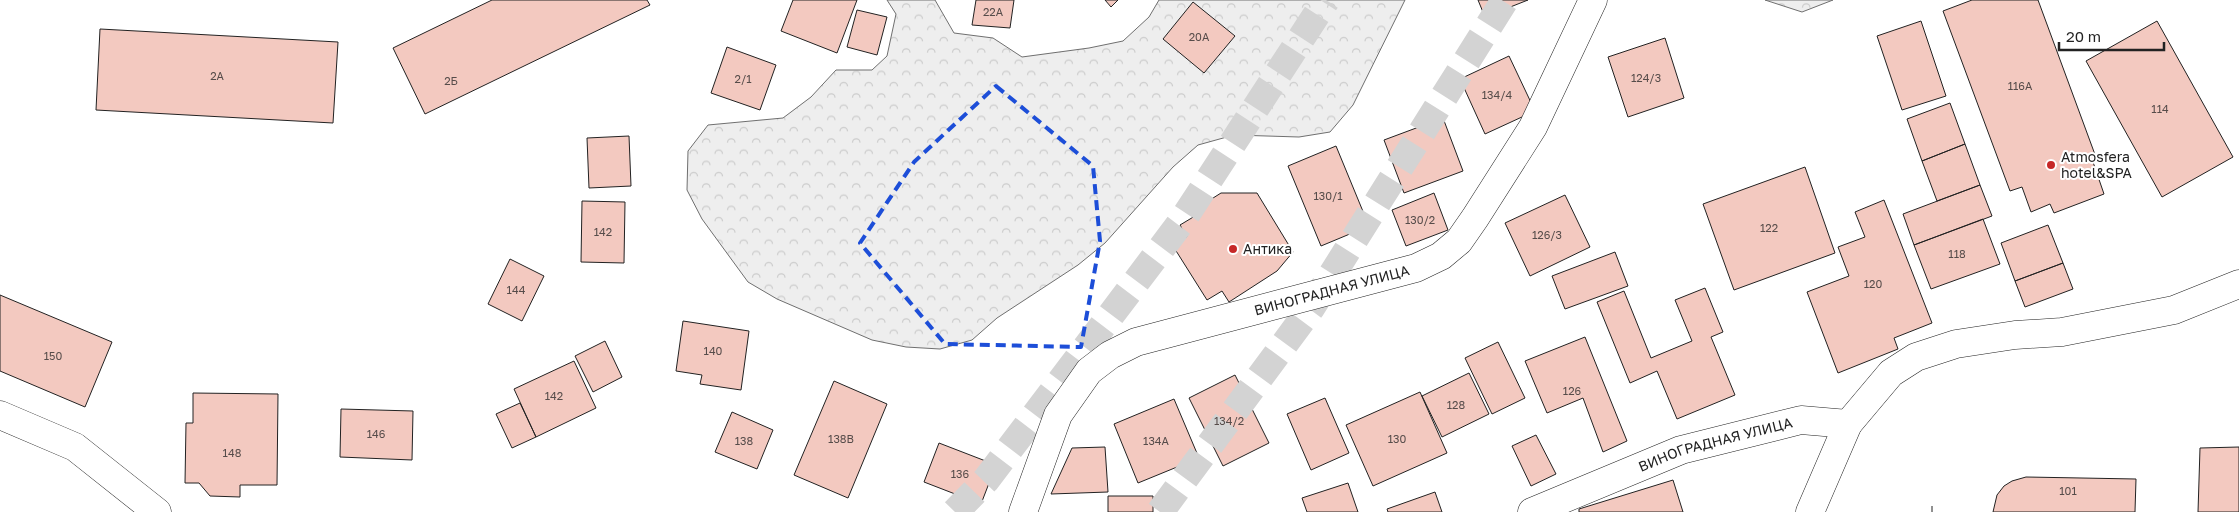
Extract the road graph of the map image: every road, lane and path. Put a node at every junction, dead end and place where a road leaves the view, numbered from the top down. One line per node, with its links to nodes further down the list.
1 (1593, 0): 7 (street, ВИНОГРАДНАЯ УЛИЦА)
2 (2239, 284): 4 (street)
3 (0, 415): 6 (street)
4 (1848, 424): 5 (street); 8 (street, ВИНОГРАДНАЯ УЛИЦА)
5 (1812, 505)
6 (157, 512)
7 (1023, 512)
8 (1532, 512)

